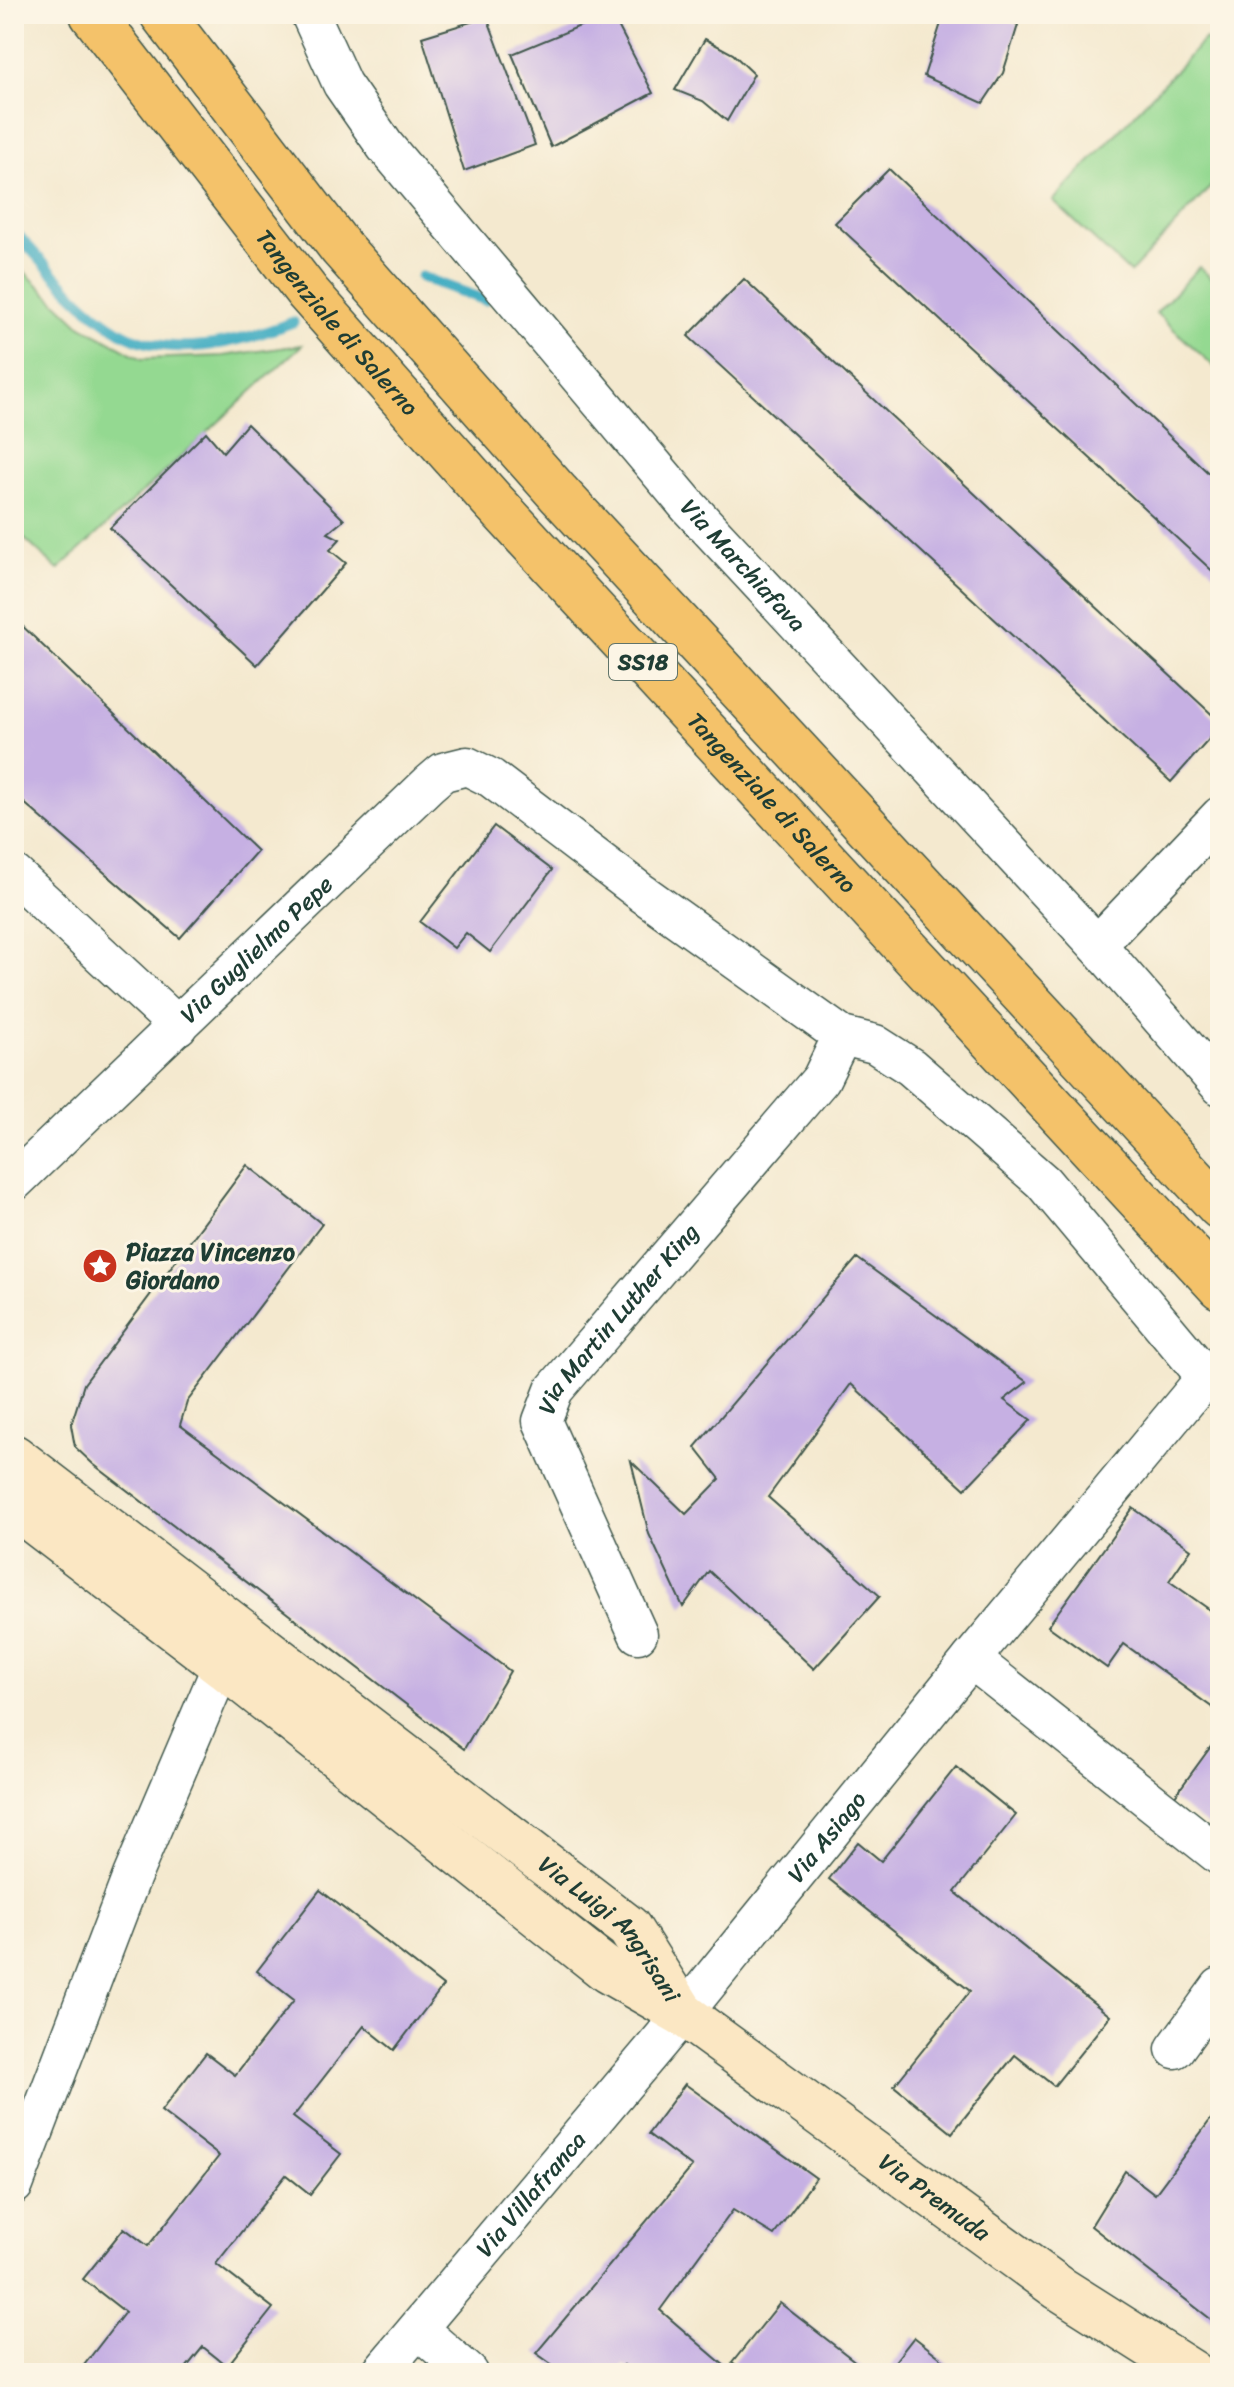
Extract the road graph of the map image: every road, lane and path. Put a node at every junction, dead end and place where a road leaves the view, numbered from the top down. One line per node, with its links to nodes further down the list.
1 (92, 14): 12 (highway, Tangenziale di Salerno / SS18)
2 (162, 14): 11 (highway, SS18)
3 (310, 14): 6 (street, Via Marchiafava)
4 (1220, 816): 6 (street)
5 (14, 874): 7 (street)
6 (1097, 945): 9 (street, Via Marchiafava)
7 (178, 1026): 8 (street, Via Guglielmo Pepe); 10 (street, Via Guglielmo Pepe)
8 (842, 1036): 13 (street); 16 (street, Via Martin Luther King)
9 (1220, 1086)
10 (14, 1182)
11 (1220, 1207)
12 (1220, 1287)
13 (1213, 1382): 17 (street, Via Asiago)
14 (14, 1457): 21 (street, Via Luigi Angrisani)
15 (14, 1506): 18 (street, Via Luigi Angrisani)
16 (638, 1634)
17 (971, 1659): 19 (street); 21 (street, Via Asiago)
18 (222, 1665): 21 (street, Via Luigi Angrisani); 23 (street)
19 (1220, 1856)
20 (1220, 1987): 22 (street)
21 (683, 2014): 24 (street, Via Villafranca); 27 (street, Via Premuda)
22 (1175, 2049)
23 (14, 2185)
24 (418, 2329): 25 (street, Via Villafranca); 26 (street)
25 (380, 2373)
26 (469, 2373)
27 (1193, 2373)

